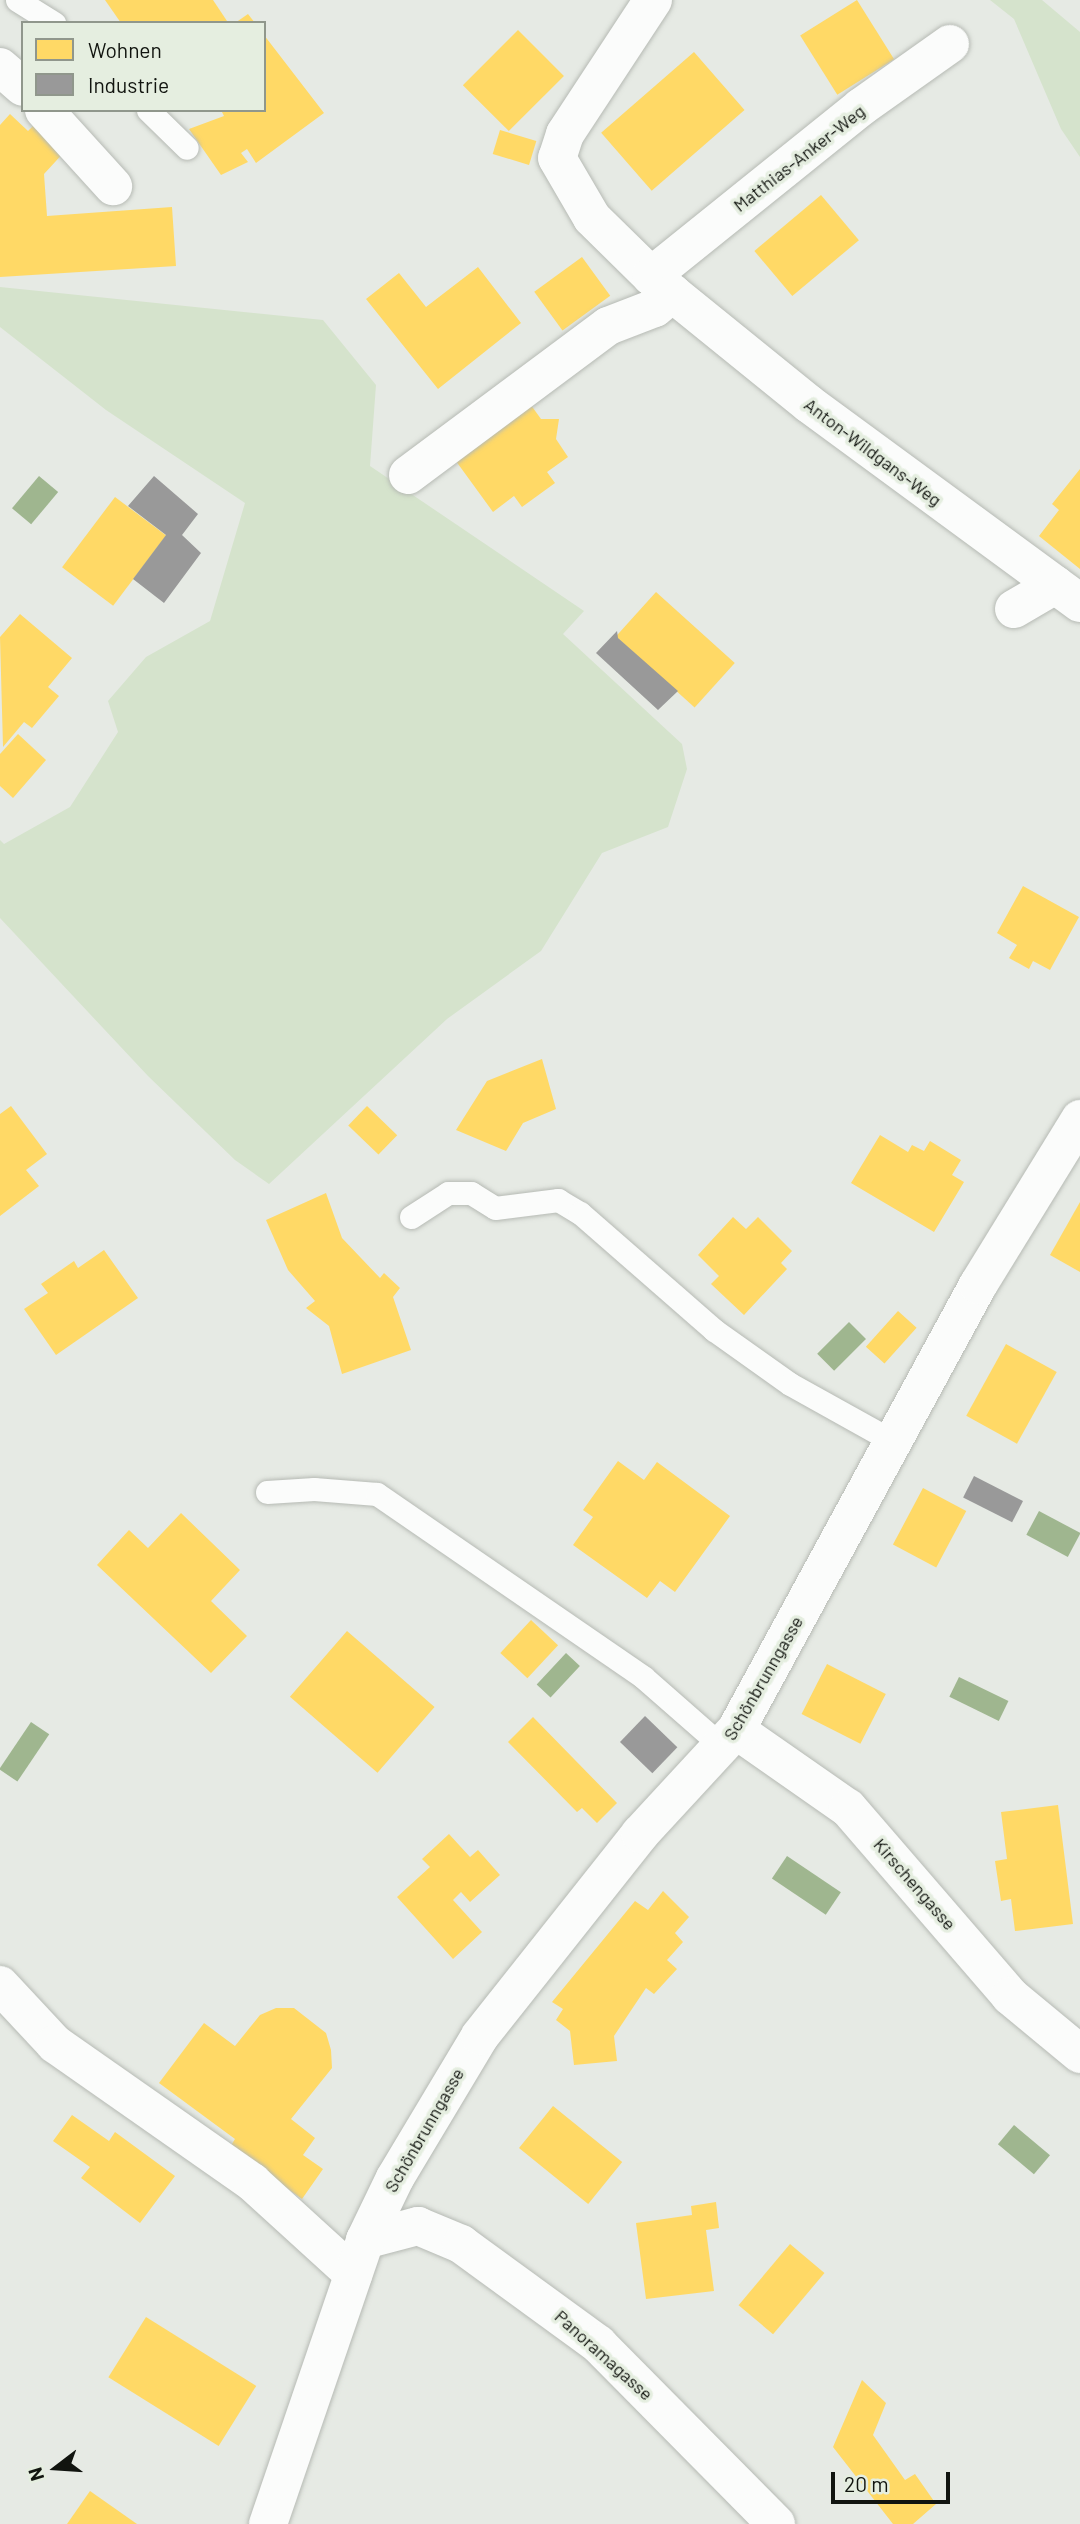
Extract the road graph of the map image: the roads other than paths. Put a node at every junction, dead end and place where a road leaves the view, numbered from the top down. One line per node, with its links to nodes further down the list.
1 (17, 0): 3 (lane)
2 (653, 0): 11 (street, Anton-Wildgans-Weg)
3 (51, 21)
4 (950, 44): 11 (street, Matthias-Anker-Weg)
5 (0, 67): 6 (street)
6 (21, 86)
7 (46, 112): 10 (street)
8 (150, 112): 9 (lane)
9 (187, 148)
10 (113, 186)
11 (662, 285): 12 (street); 13 (street, Anton-Wildgans-Weg)
12 (408, 475)
13 (1068, 594): 14 (street)
14 (1014, 609)
15 (1080, 1119): 17 (street, Schönbrunngasse)
16 (411, 1217): 17 (lane)
17 (894, 1442): 19 (street, Schönbrunngasse)
18 (267, 1492): 19 (lane)
19 (730, 1739): 21 (street, Kirschengasse); 22 (street, Schönbrunngasse)
20 (0, 1985): 22 (street)
21 (1080, 2054)
22 (359, 2257): 23 (street, Schönbrunngasse); 24 (street, Panoramagasse)
23 (268, 2524)
24 (776, 2524)

